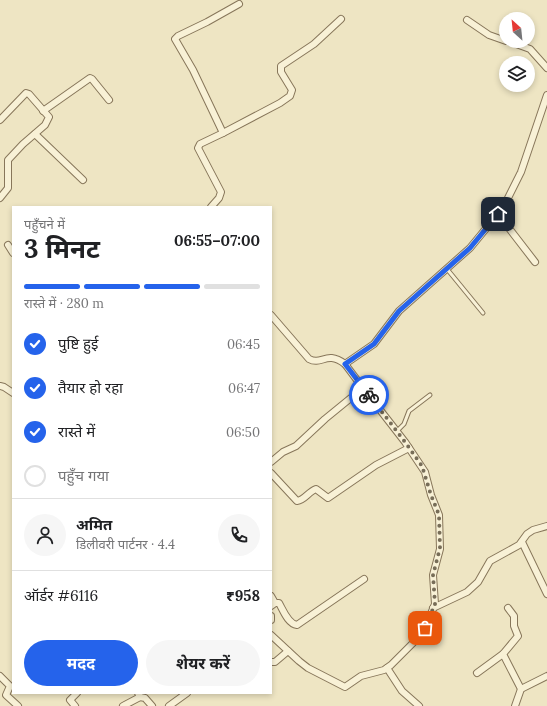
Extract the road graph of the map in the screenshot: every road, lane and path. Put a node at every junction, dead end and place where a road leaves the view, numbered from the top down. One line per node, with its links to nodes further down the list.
1 (239, 4): 11 (street)
2 (341, 19): 11 (street)
3 (467, 20): 4 (street)
4 (499, 38)
5 (528, 48): 6 (street)
6 (547, 68)
7 (547, 95): 16 (street)
8 (109, 100): 9 (street)
9 (43, 111): 10 (street); 12 (street)
10 (0, 120)
11 (223, 133): 15 (street)
12 (35, 134): 13 (street); 14 (street)
13 (83, 180)
14 (0, 198)
15 (212, 206)
16 (498, 214): 19 (street); 20 (street)
17 (8, 245): 18 (street)
18 (12, 251)
19 (535, 262)
20 (447, 269): 21 (lane); 23 (street)
21 (484, 313)
22 (272, 316): 23 (street)
23 (345, 364): 25 (street)
24 (0, 386): 26 (street)
25 (363, 388): 28 (street); 30 (street)
26 (12, 392)
27 (430, 394): 28 (lane)
28 (397, 431): 29 (street)
29 (409, 448): 31 (street); 37 (street)
30 (272, 461)
31 (272, 473)
32 (547, 526): 33 (street)
33 (522, 542): 35 (street); 37 (street)
34 (364, 579): 36 (street)
35 (547, 594)
36 (273, 604)
37 (433, 608): 43 (street)
38 (508, 608): 41 (street)
39 (272, 636): 40 (street)
40 (288, 651): 42 (street); 43 (street)
41 (503, 654): 44 (street); 47 (street)
42 (272, 662)
43 (387, 668): 56 (street)
44 (477, 673)
45 (0, 676): 51 (street)
46 (547, 676): 47 (street)
47 (522, 689): 57 (street)
48 (76, 694): 52 (street)
49 (187, 694): 55 (street)
50 (139, 695): 53 (street); 54 (street)
51 (18, 706)
52 (75, 706)
53 (123, 706)
54 (152, 706)
55 (169, 706)
56 (419, 706)
57 (515, 706)

